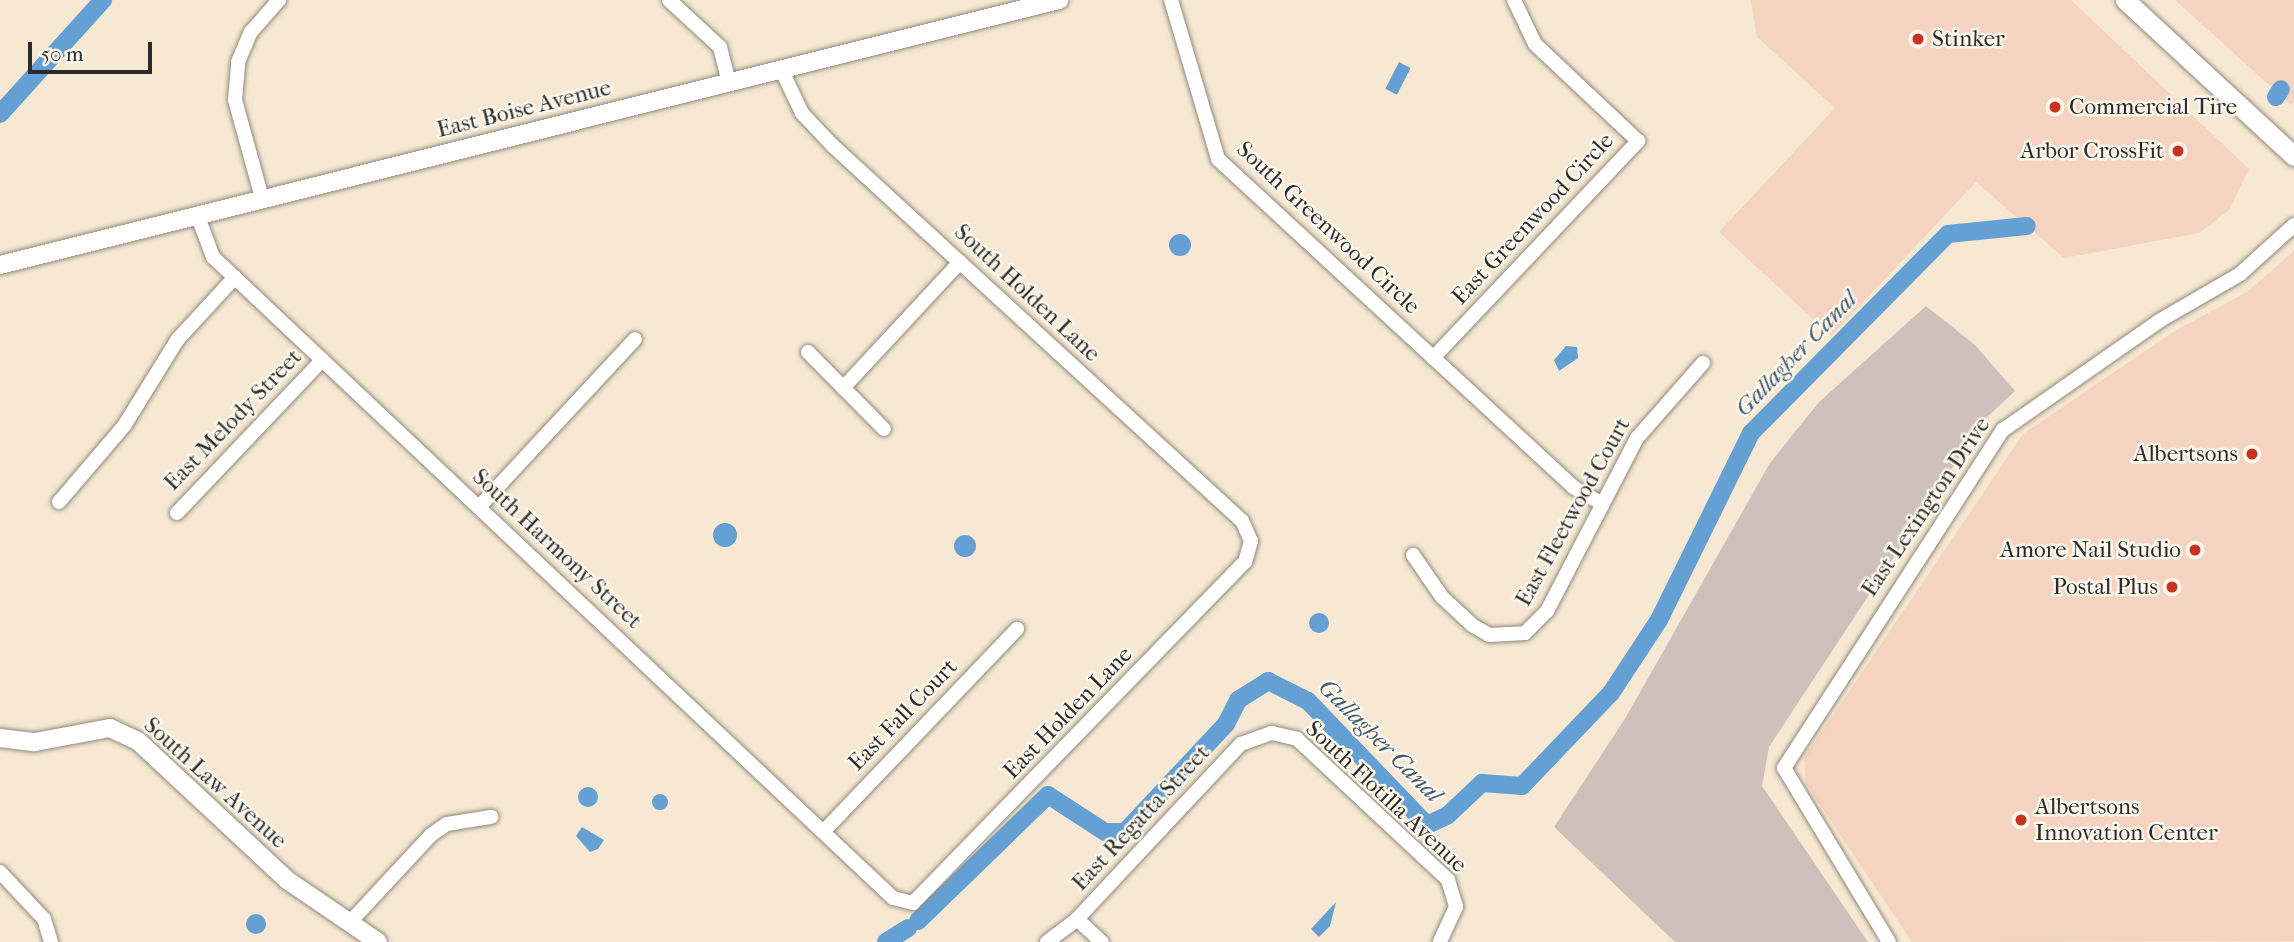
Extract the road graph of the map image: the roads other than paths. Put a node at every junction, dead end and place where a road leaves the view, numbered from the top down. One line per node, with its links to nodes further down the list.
1 (279, 0): 10 (street)
2 (669, 0): 8 (street)
3 (1059, 0): 7 (street, East Boise Avenue)
4 (1171, 0): 18 (street, South Greenwood Circle)
5 (1514, 0): 18 (street, East Greenwood Circle)
6 (2124, 0): 9 (main road)
7 (782, 71): 8 (street, East Boise Avenue); 13 (street, South Holden Lane)
8 (729, 84): 10 (street, East Boise Avenue)
9 (2294, 156)
10 (262, 198): 11 (street, East Boise Avenue)
11 (197, 214): 14 (street, East Boise Avenue); 15 (street, South Harmony Street)
12 (2294, 225): 43 (street, East Lexington Drive)
13 (960, 262): 21 (street); 27 (street, South Holden Lane)
14 (0, 265)
15 (235, 277): 19 (street, South Harmony Street); 23 (street)
16 (635, 338): 25 (street)
17 (808, 352): 21 (street)
18 (1433, 358): 24 (street, South Greenwood Circle)
19 (322, 359): 25 (street, South Harmony Street); 26 (street, East Melody Street)
20 (1703, 363): 24 (street, East Fleetwood Court)
21 (843, 388): 22 (street)
22 (884, 429)
23 (59, 502)
24 (1602, 504): 28 (street, East Fleetwood Court)
25 (479, 508): 33 (street, South Harmony Street)
26 (177, 513)
27 (1251, 541): 35 (street, East Holden Lane)
28 (1413, 555)
29 (1017, 629): 33 (street, East Fall Court)
30 (1272, 733): 36 (street, East Regatta Street); 42 (street, South Flotilla Avenue)
31 (0, 739): 37 (street, South Law Avenue)
32 (491, 817): 37 (street)
33 (823, 832): 35 (street, South Harmony Street)
34 (0, 872): 38 (street)
35 (904, 904)
36 (1077, 919): 40 (street, East Regatta Street); 41 (street)
37 (352, 920): 39 (street, South Law Avenue)
38 (51, 942)
39 (377, 942)
40 (1047, 942)
41 (1102, 942)
42 (1440, 942)
43 (1889, 942)

